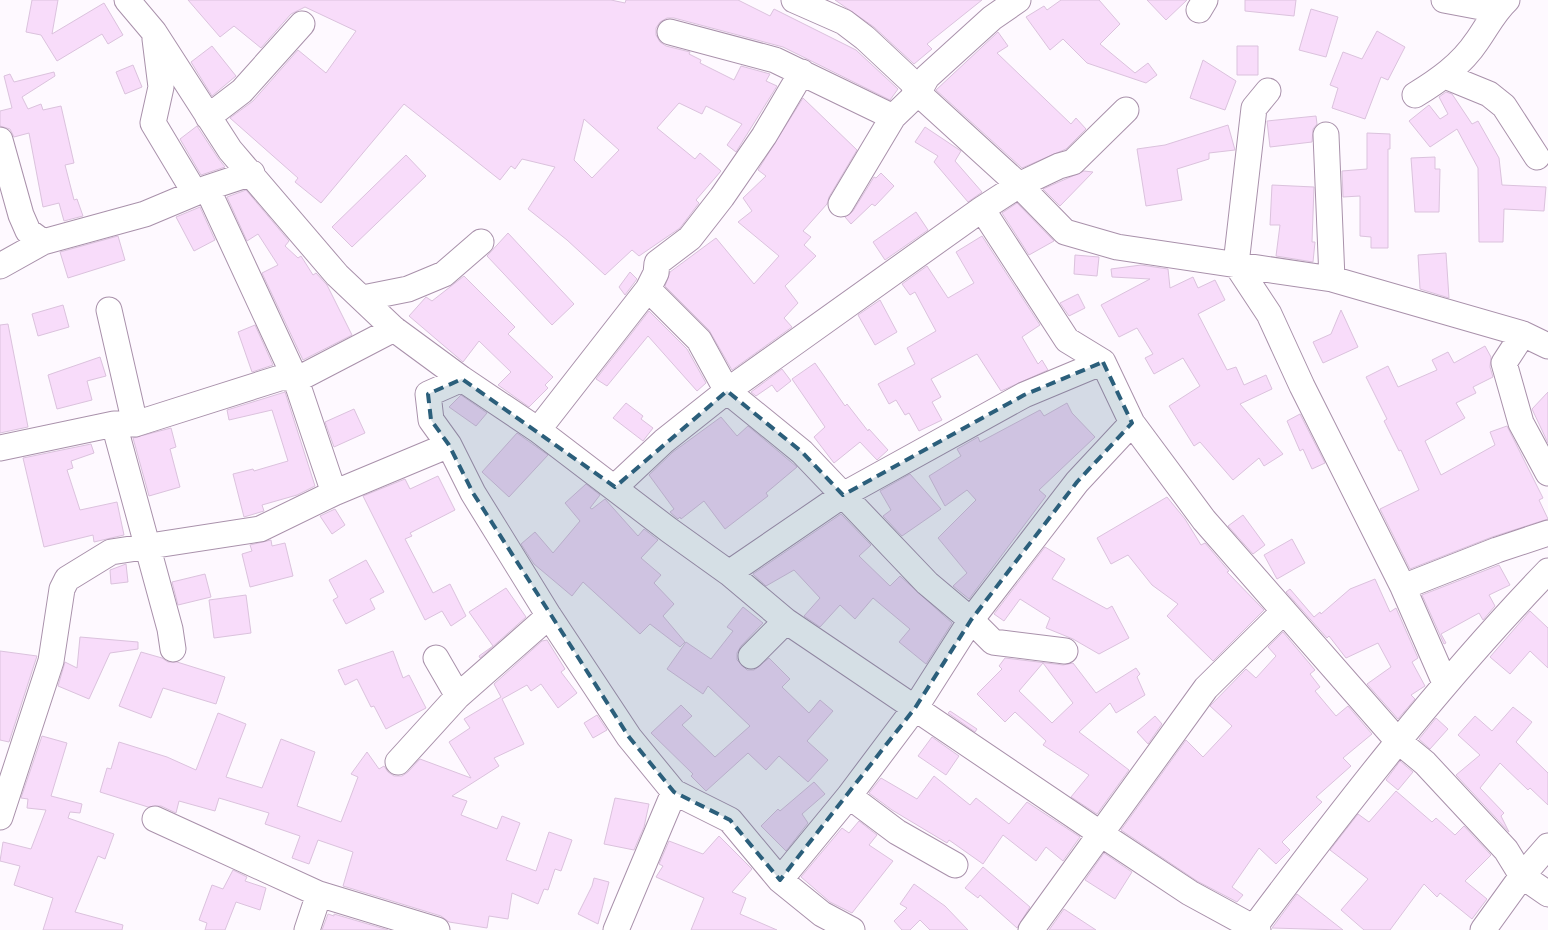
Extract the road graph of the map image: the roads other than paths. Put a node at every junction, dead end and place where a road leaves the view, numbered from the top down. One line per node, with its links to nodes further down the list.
1 (127, 0): 7 (street)
2 (794, 0): 12 (street)
3 (1018, 0): 12 (street)
4 (1444, 0): 5 (street)
5 (1502, 5): 10 (street)
6 (302, 24): 15 (street)
7 (154, 32): 15 (street); 22 (street)
8 (670, 32): 9 (street)
9 (802, 72): 16 (street); 30 (street)
10 (1445, 76): 13 (street); 19 (street)
11 (1268, 91): 27 (street)
12 (918, 93): 16 (street); 21 (street)
13 (1415, 95)
14 (1126, 110): 21 (street)
15 (208, 117): 20 (street)
16 (893, 117): 23 (street)
17 (1326, 134): 29 (street)
18 (0, 140): 25 (street)
19 (1537, 157)
20 (252, 173): 22 (street); 31 (street)
21 (1019, 185): 24 (street); 27 (street)
22 (201, 190): 25 (street); 38 (street)
23 (841, 204)
24 (982, 209): 36 (street); 39 (street)
25 (43, 242): 28 (street)
26 (481, 242): 31 (street)
27 (1236, 264): 29 (street); 53 (street)
28 (0, 266)
29 (1332, 278): 34 (street)
30 (648, 289): 39 (street); 42 (street)
31 (363, 298): 33 (street)
32 (109, 310): 41 (street)
33 (394, 330): 37 (street); 38 (street)
34 (1523, 334): 35 (street); 45 (street)
35 (1548, 346)
36 (1103, 362): 40 (street); 48 (street)
37 (462, 379): 42 (street); 43 (street)
38 (296, 380): 41 (street); 47 (street)
39 (727, 391): 46 (street); 48 (street)
40 (1132, 423): 54 (street); 56 (street)
41 (124, 424): 44 (street); 50 (street)
42 (538, 430): 46 (street)
43 (449, 445): 47 (street); 55 (street)
44 (0, 448)
45 (1548, 473)
46 (615, 487): 52 (street)
47 (334, 493): 50 (street)
48 (843, 495): 52 (street); 56 (street)
49 (1548, 533): 53 (street)
50 (147, 546): 58 (street); 69 (street)
51 (1548, 571): 62 (street)
52 (729, 573): 57 (street)
53 (1403, 587): 62 (street)
54 (1284, 612): 65 (street); 71 (street)
55 (549, 616): 63 (street); 67 (street)
56 (971, 620): 59 (street); 64 (street)
57 (786, 621): 60 (street); 64 (street)
58 (173, 648)
59 (1065, 651)
60 (751, 656)
61 (436, 658): 63 (street)
62 (1445, 682): 65 (street)
63 (458, 696): 66 (street)
64 (915, 708): 68 (street); 71 (street)
65 (1397, 740): 74 (street); 80 (street)
66 (398, 762)
67 (674, 792): 75 (street); 83 (street)
68 (849, 796): 73 (street); 75 (street)
69 (0, 817)
70 (155, 819): 76 (street)
71 (1101, 834): 80 (street); 85 (street)
72 (1548, 846): 74 (street)
73 (955, 865)
74 (1522, 876): 77 (street); 86 (street)
75 (780, 880): 78 (street)
76 (319, 894): 79 (street); 81 (street)
77 (1548, 894)
78 (815, 922): 84 (street)
79 (391, 924): 82 (street)
80 (1254, 929)
81 (307, 930)
82 (437, 930)
83 (616, 930)
84 (852, 930)
85 (1031, 930)
86 (1483, 930)

